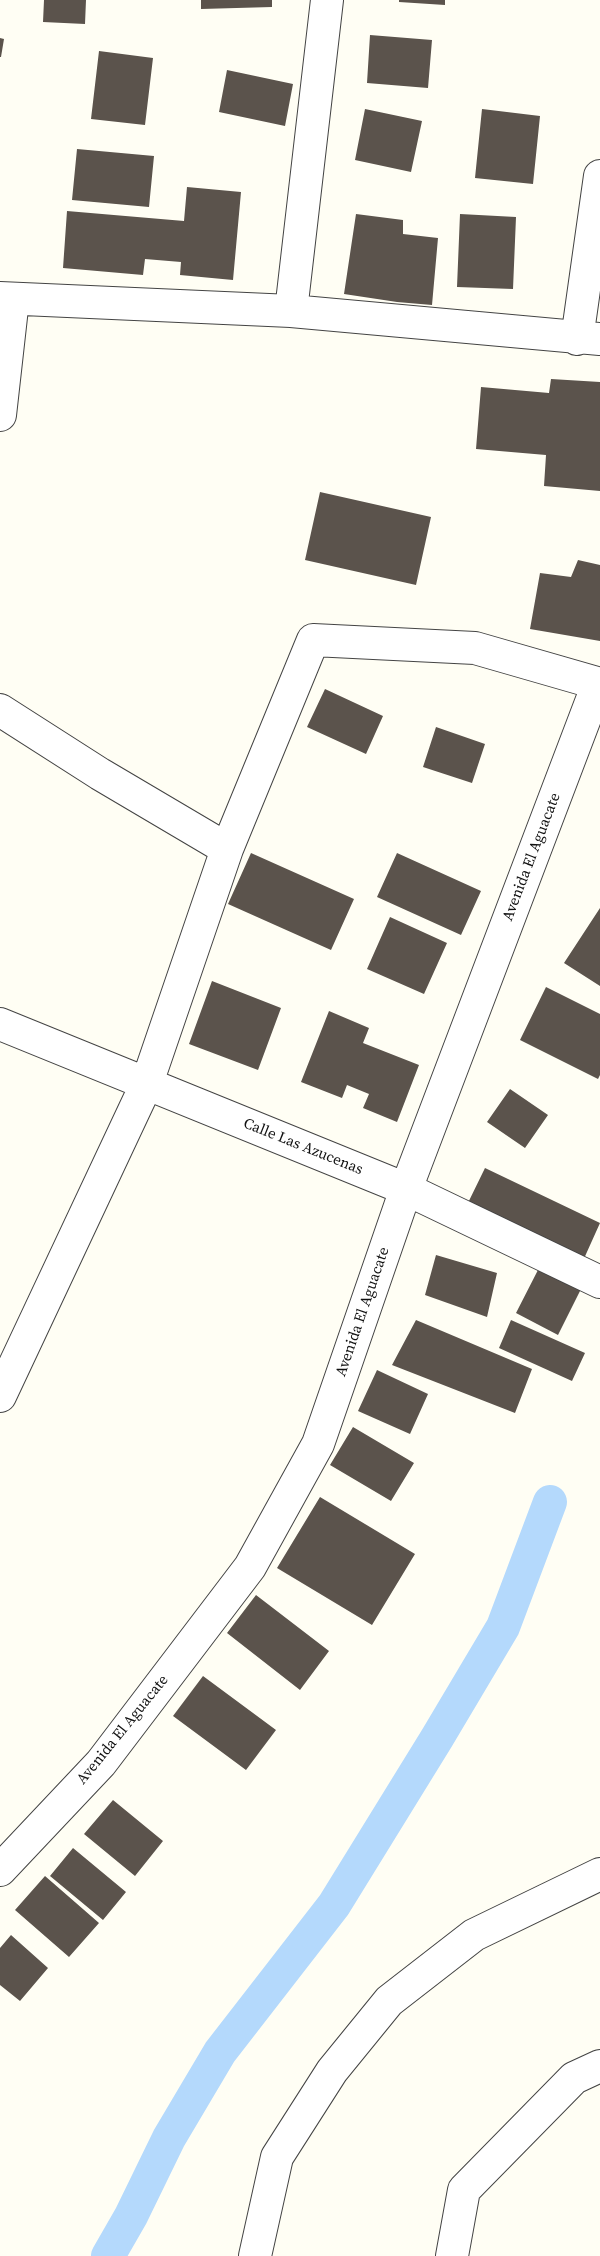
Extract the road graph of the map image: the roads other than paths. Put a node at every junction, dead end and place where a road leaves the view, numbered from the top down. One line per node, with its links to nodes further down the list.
1 (327, 0): 4 (street)
2 (600, 176): 5 (street)
3 (6, 299): 4 (street); 6 (street)
4 (291, 312): 5 (street)
5 (589, 339)
6 (0, 415)
7 (599, 684): 9 (street); 12 (street, Avenida El Aguacate)
8 (0, 710): 9 (street)
9 (226, 849): 11 (street)
10 (0, 1024): 11 (street, Calle Las Azucenas)
11 (147, 1083): 12 (street, Calle Las Azucenas); 14 (street)
12 (406, 1189): 13 (street, Calle Las Azucenas); 15 (street, Avenida El Aguacate)
13 (600, 1282)
14 (0, 1396)
15 (0, 1870)
16 (600, 1874): 18 (street)
17 (600, 2066): 19 (street)
18 (255, 2256)
19 (452, 2256)

